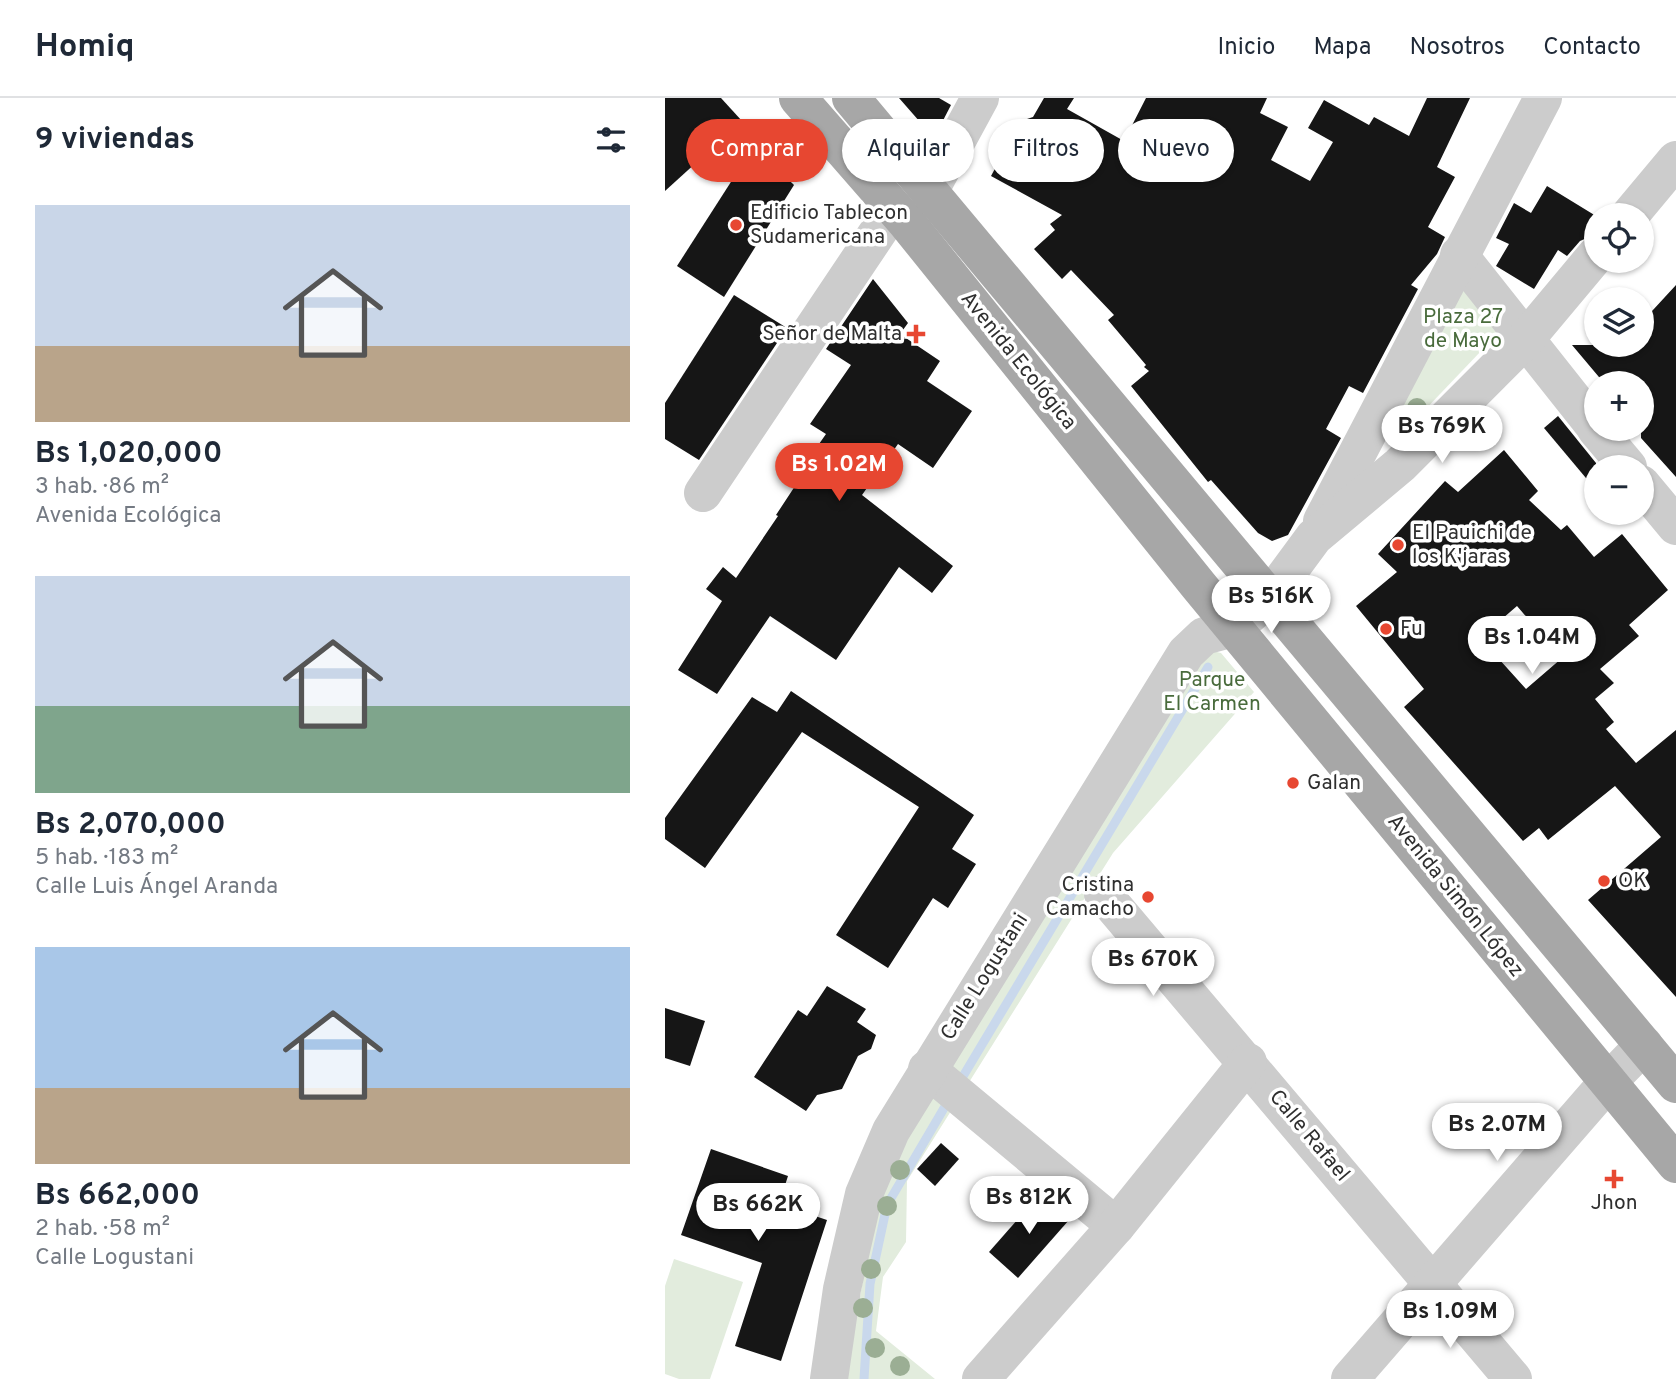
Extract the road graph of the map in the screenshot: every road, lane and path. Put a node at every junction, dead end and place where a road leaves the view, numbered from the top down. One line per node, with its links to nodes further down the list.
1 (798, 98): 8 (main road, Avenida Ecológica)
2 (851, 98): 6 (main road, Avenida Ecológica)
3 (980, 98): 6 (street)
4 (1543, 98): 9 (street)
5 (1676, 160): 7 (street)
6 (929, 192): 19 (main road, Avenida Ecológica)
7 (1640, 203)
8 (894, 208): 15 (street); 20 (main road, Avenida Ecológica)
9 (1459, 256): 11 (street); 18 (street)
10 (1584, 269): 11 (street)
11 (1524, 341): 12 (street); 18 (street)
12 (1584, 414)
13 (1607, 441): 14 (street)
14 (1618, 455)
15 (703, 493)
16 (1654, 500): 17 (street)
17 (1676, 526)
18 (1314, 537): 19 (street)
19 (1269, 598): 20 (street); 22 (main road)
20 (1234, 628): 24 (main road, Avenida Simón López); 25 (street, Calle Logustani)
21 (1103, 894): 23 (street, Calle Rafael)
22 (1644, 1045): 24 (street); 26 (main road)
23 (1248, 1062): 28 (street); 29 (street, Calle Rafael)
24 (1607, 1083): 27 (main road, Avenida Simón López); 29 (street)
25 (946, 1084): 28 (street); 30 (street, Calle Logustani)
26 (1676, 1084)
27 (1676, 1164)
28 (1116, 1226): 31 (street)
29 (1432, 1283): 32 (street); 33 (street, Calle Rafael)
30 (829, 1379)
31 (981, 1379)
32 (1350, 1379)
33 (1513, 1379)

